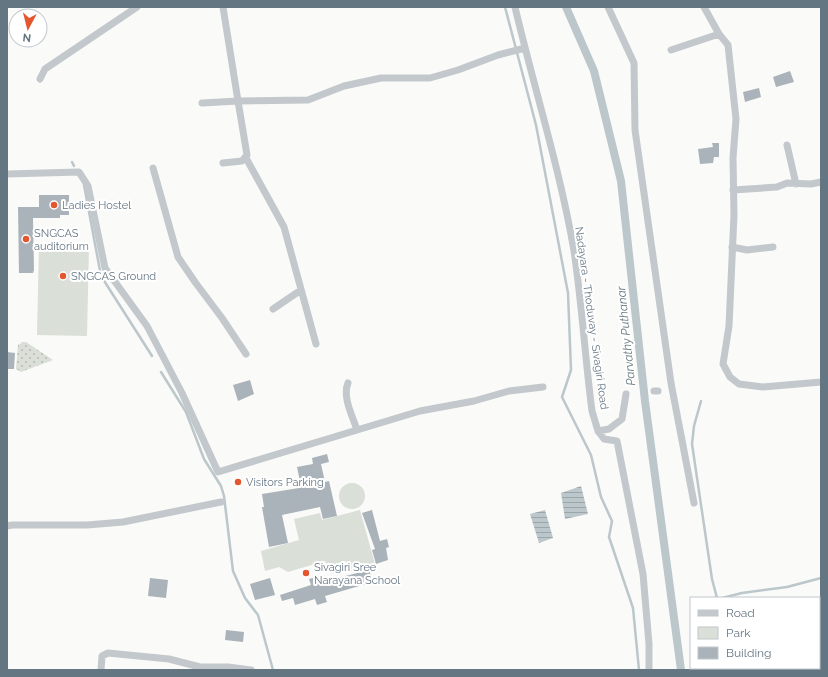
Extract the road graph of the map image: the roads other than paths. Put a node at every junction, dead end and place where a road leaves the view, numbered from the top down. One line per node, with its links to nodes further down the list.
1 (137, 7): 9 (street)
2 (224, 7): 10 (street)
3 (515, 7): 7 (street, Nadayara - Thoduvay - Sivagiri Road)
4 (608, 7): 33 (street)
5 (704, 7): 6 (street)
6 (719, 34): 8 (street); 19 (street)
7 (525, 48): 10 (street); 31 (street, Nadayara - Thoduvay - Sivagiri Road)
8 (671, 50)
9 (40, 79)
10 (238, 100): 11 (street); 13 (street)
11 (202, 103)
12 (787, 145): 18 (street)
13 (246, 158): 14 (street); 22 (street)
14 (223, 164)
15 (153, 168): 25 (street)
16 (7, 174): 30 (street)
17 (821, 182): 18 (street)
18 (796, 184): 19 (street)
19 (733, 190): 20 (street)
20 (732, 247): 21 (street); 26 (street)
21 (773, 247)
22 (301, 290): 23 (street); 24 (street)
23 (273, 309)
24 (316, 344)
25 (246, 354)
26 (821, 382)
27 (348, 383): 30 (street)
28 (543, 387): 30 (street)
29 (626, 394): 31 (street)
30 (357, 430)
31 (598, 431): 37 (street)
32 (221, 502): 34 (street)
33 (694, 503)
34 (7, 526)
35 (101, 670): 36 (street)
36 (251, 670)
37 (649, 670)

